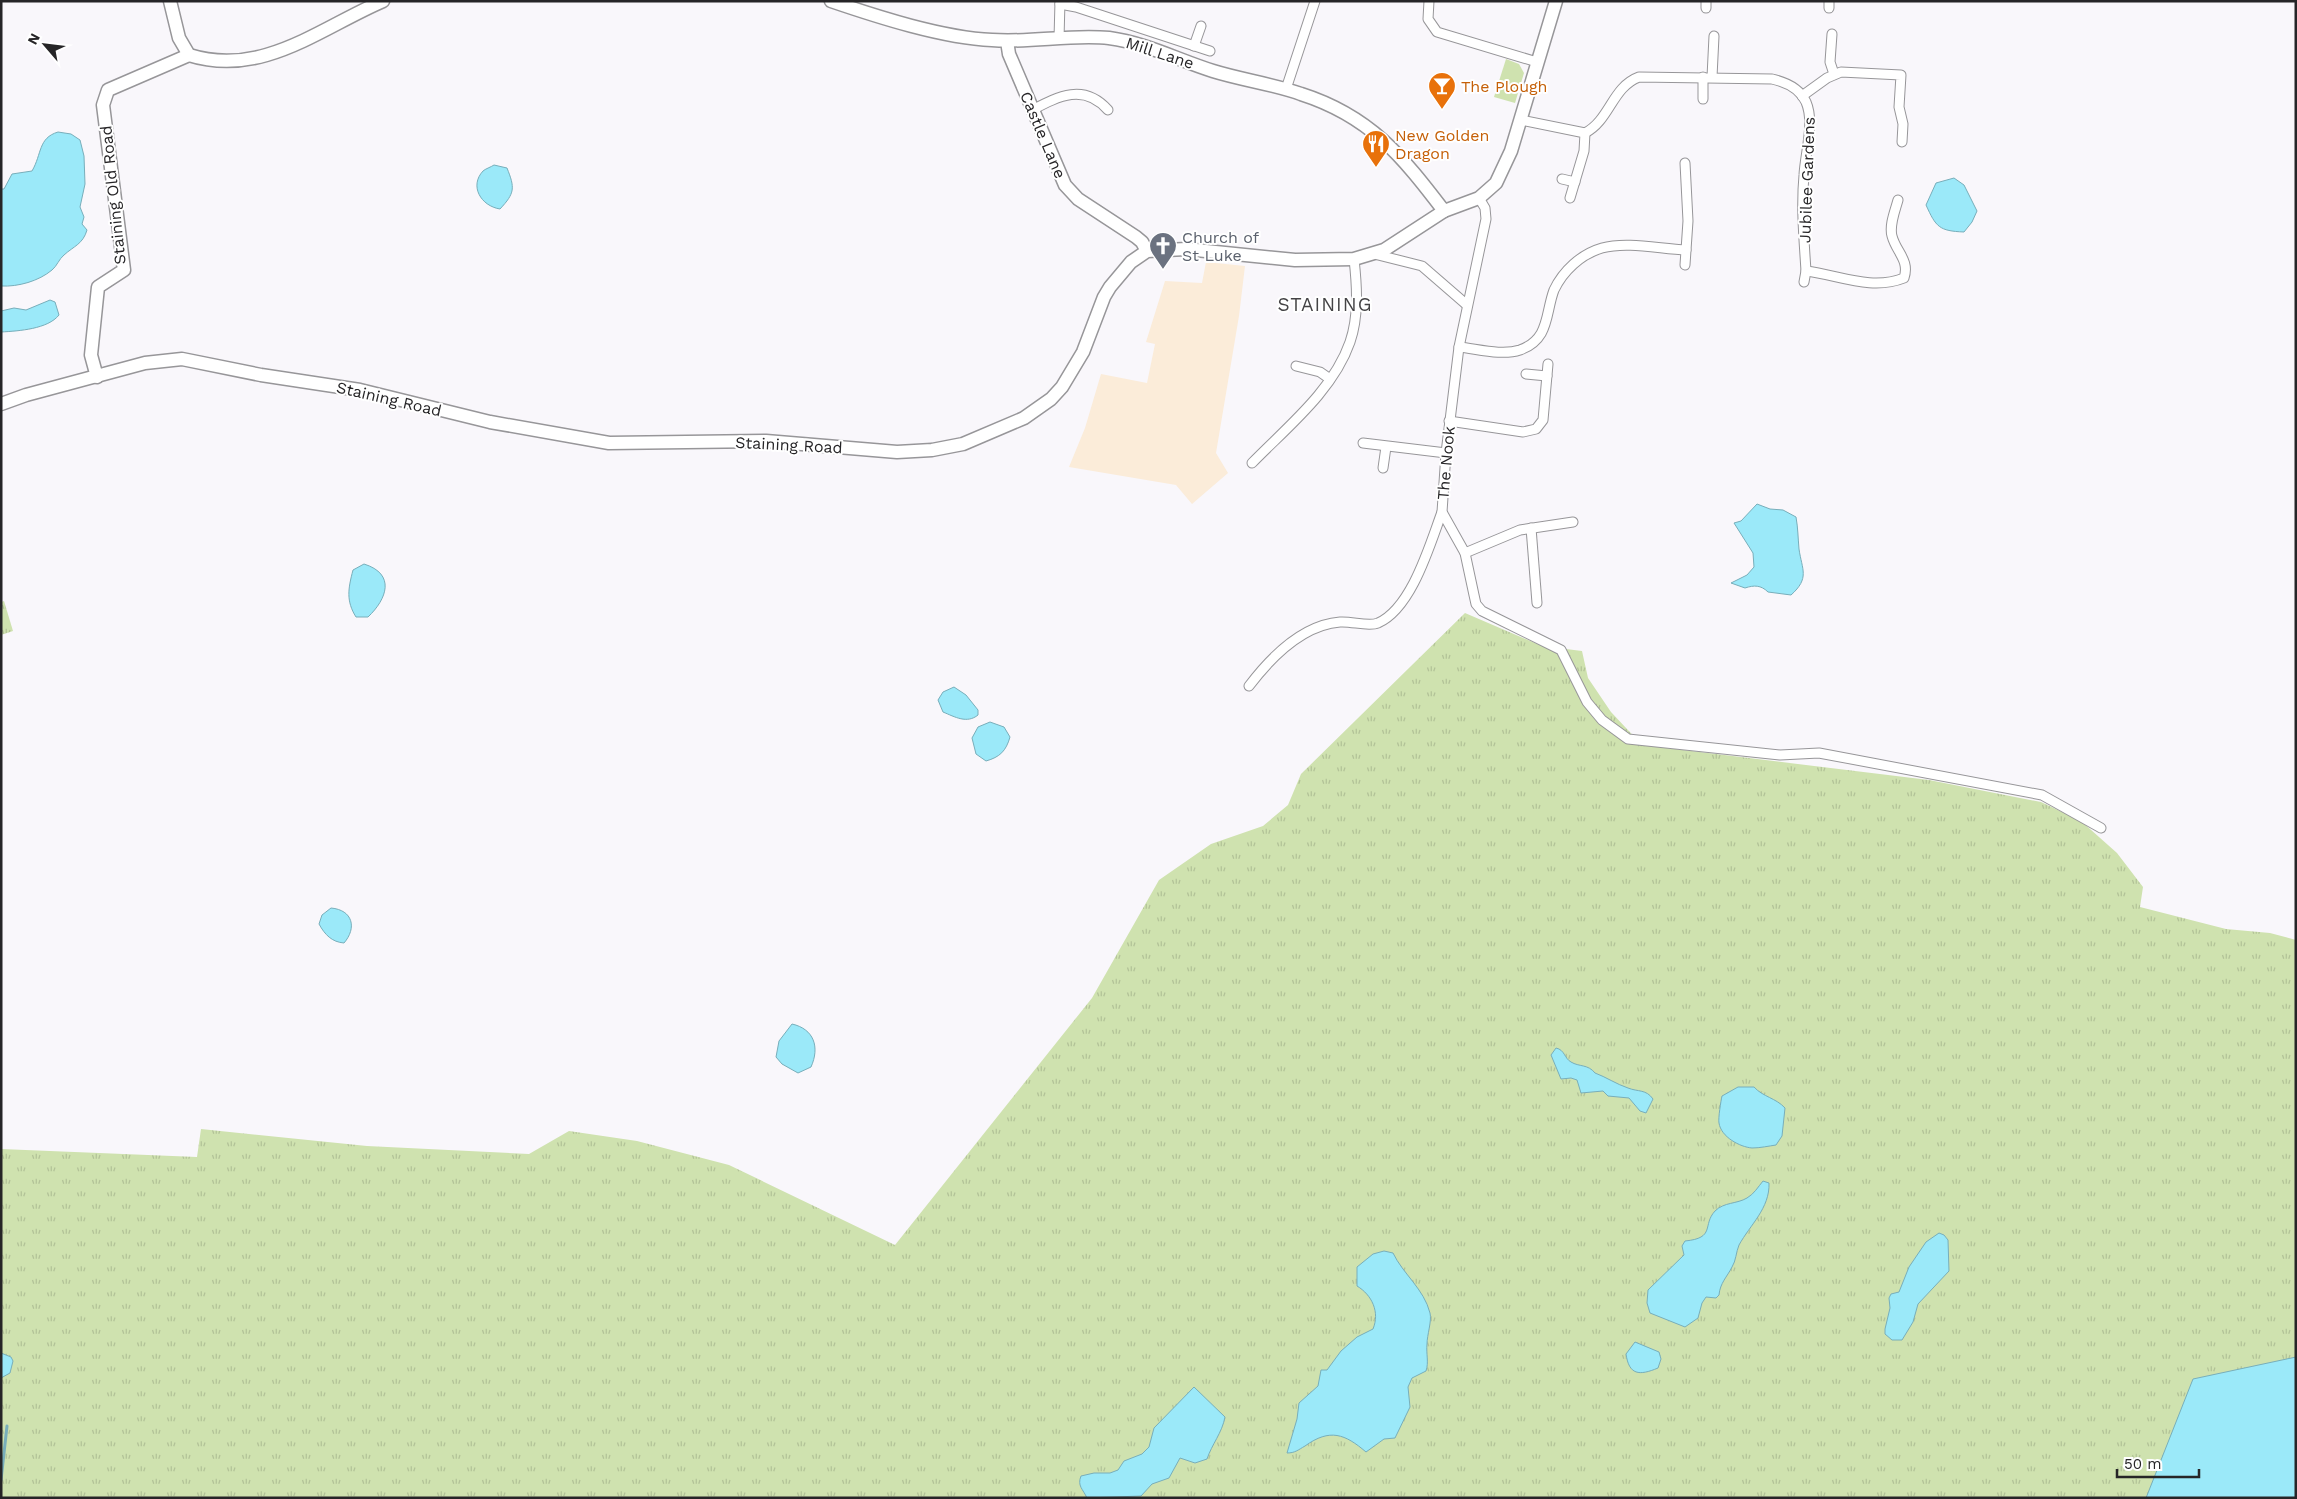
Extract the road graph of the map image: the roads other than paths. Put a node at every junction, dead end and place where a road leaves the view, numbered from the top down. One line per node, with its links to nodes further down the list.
1 (170, 1): 15 (street)
2 (383, 1): 15 (street)
3 (831, 1): 12 (street, Mill Lane)
4 (1315, 1): 19 (street)
5 (1429, 1): 16 (street)
6 (1556, 1): 16 (street)
7 (1060, 3): 11 (street); 13 (street)
8 (1201, 26): 13 (street)
9 (1832, 34): 17 (street)
10 (1714, 36): 18 (street)
11 (1060, 39): 12 (street, Mill Lane); 19 (street, Mill Lane)
12 (1006, 41): 22 (street, Castle Lane)
13 (1194, 46): 14 (street)
14 (1210, 51)
15 (189, 56): 46 (street, Staining Old Road)
16 (1537, 62): 24 (street)
17 (1834, 74): 20 (street); 26 (street)
18 (1708, 77): 20 (street, Jubilee Gardens); 21 (street); 25 (street, Jubilee Gardens)
19 (1286, 89): 33 (street, Mill Lane)
20 (1802, 96): 39 (street, Jubilee Gardens)
21 (1702, 99)
22 (1032, 110): 23 (street); 35 (street, Castle Lane)
23 (1108, 110)
24 (1521, 120): 25 (street); 30 (street)
25 (1585, 133): 29 (street)
26 (1902, 142)
27 (1685, 163): 34 (street)
28 (1562, 179): 29 (street)
29 (1575, 182): 31 (street)
30 (1479, 198): 33 (street); 41 (street, The Nook)
31 (1570, 198)
32 (1898, 200): 39 (street)
33 (1444, 211): 36 (street)
34 (1686, 250): 38 (street); 42 (street)
35 (1147, 251): 37 (street); 46 (street, Staining Road)
36 (1374, 254): 37 (street); 41 (street)
37 (1354, 259): 48 (street)
38 (1685, 265)
39 (1806, 271): 40 (street, Jubilee Gardens)
40 (1804, 282)
41 (1467, 305): 42 (street, The Nook)
42 (1459, 347): 50 (street, The Nook)
43 (1548, 364): 47 (street)
44 (1296, 366): 48 (street)
45 (1526, 374): 47 (street)
46 (97, 376): 49 (street, Staining Road)
47 (1547, 376): 50 (street)
48 (1330, 379): 54 (street)
49 (1, 404)
50 (1449, 421): 53 (street, The Nook)
51 (1363, 443): 52 (street)
52 (1386, 447): 53 (street); 55 (street)
53 (1446, 453): 56 (street, The Nook)
54 (1252, 463)
55 (1384, 468)
56 (1442, 512): 59 (street, The Nook); 61 (street)
57 (1573, 522): 58 (street)
58 (1531, 528): 59 (street); 60 (street)
59 (1465, 553): 62 (street, The Nook)
60 (1537, 603)
61 (1249, 686)
62 (2102, 828)

